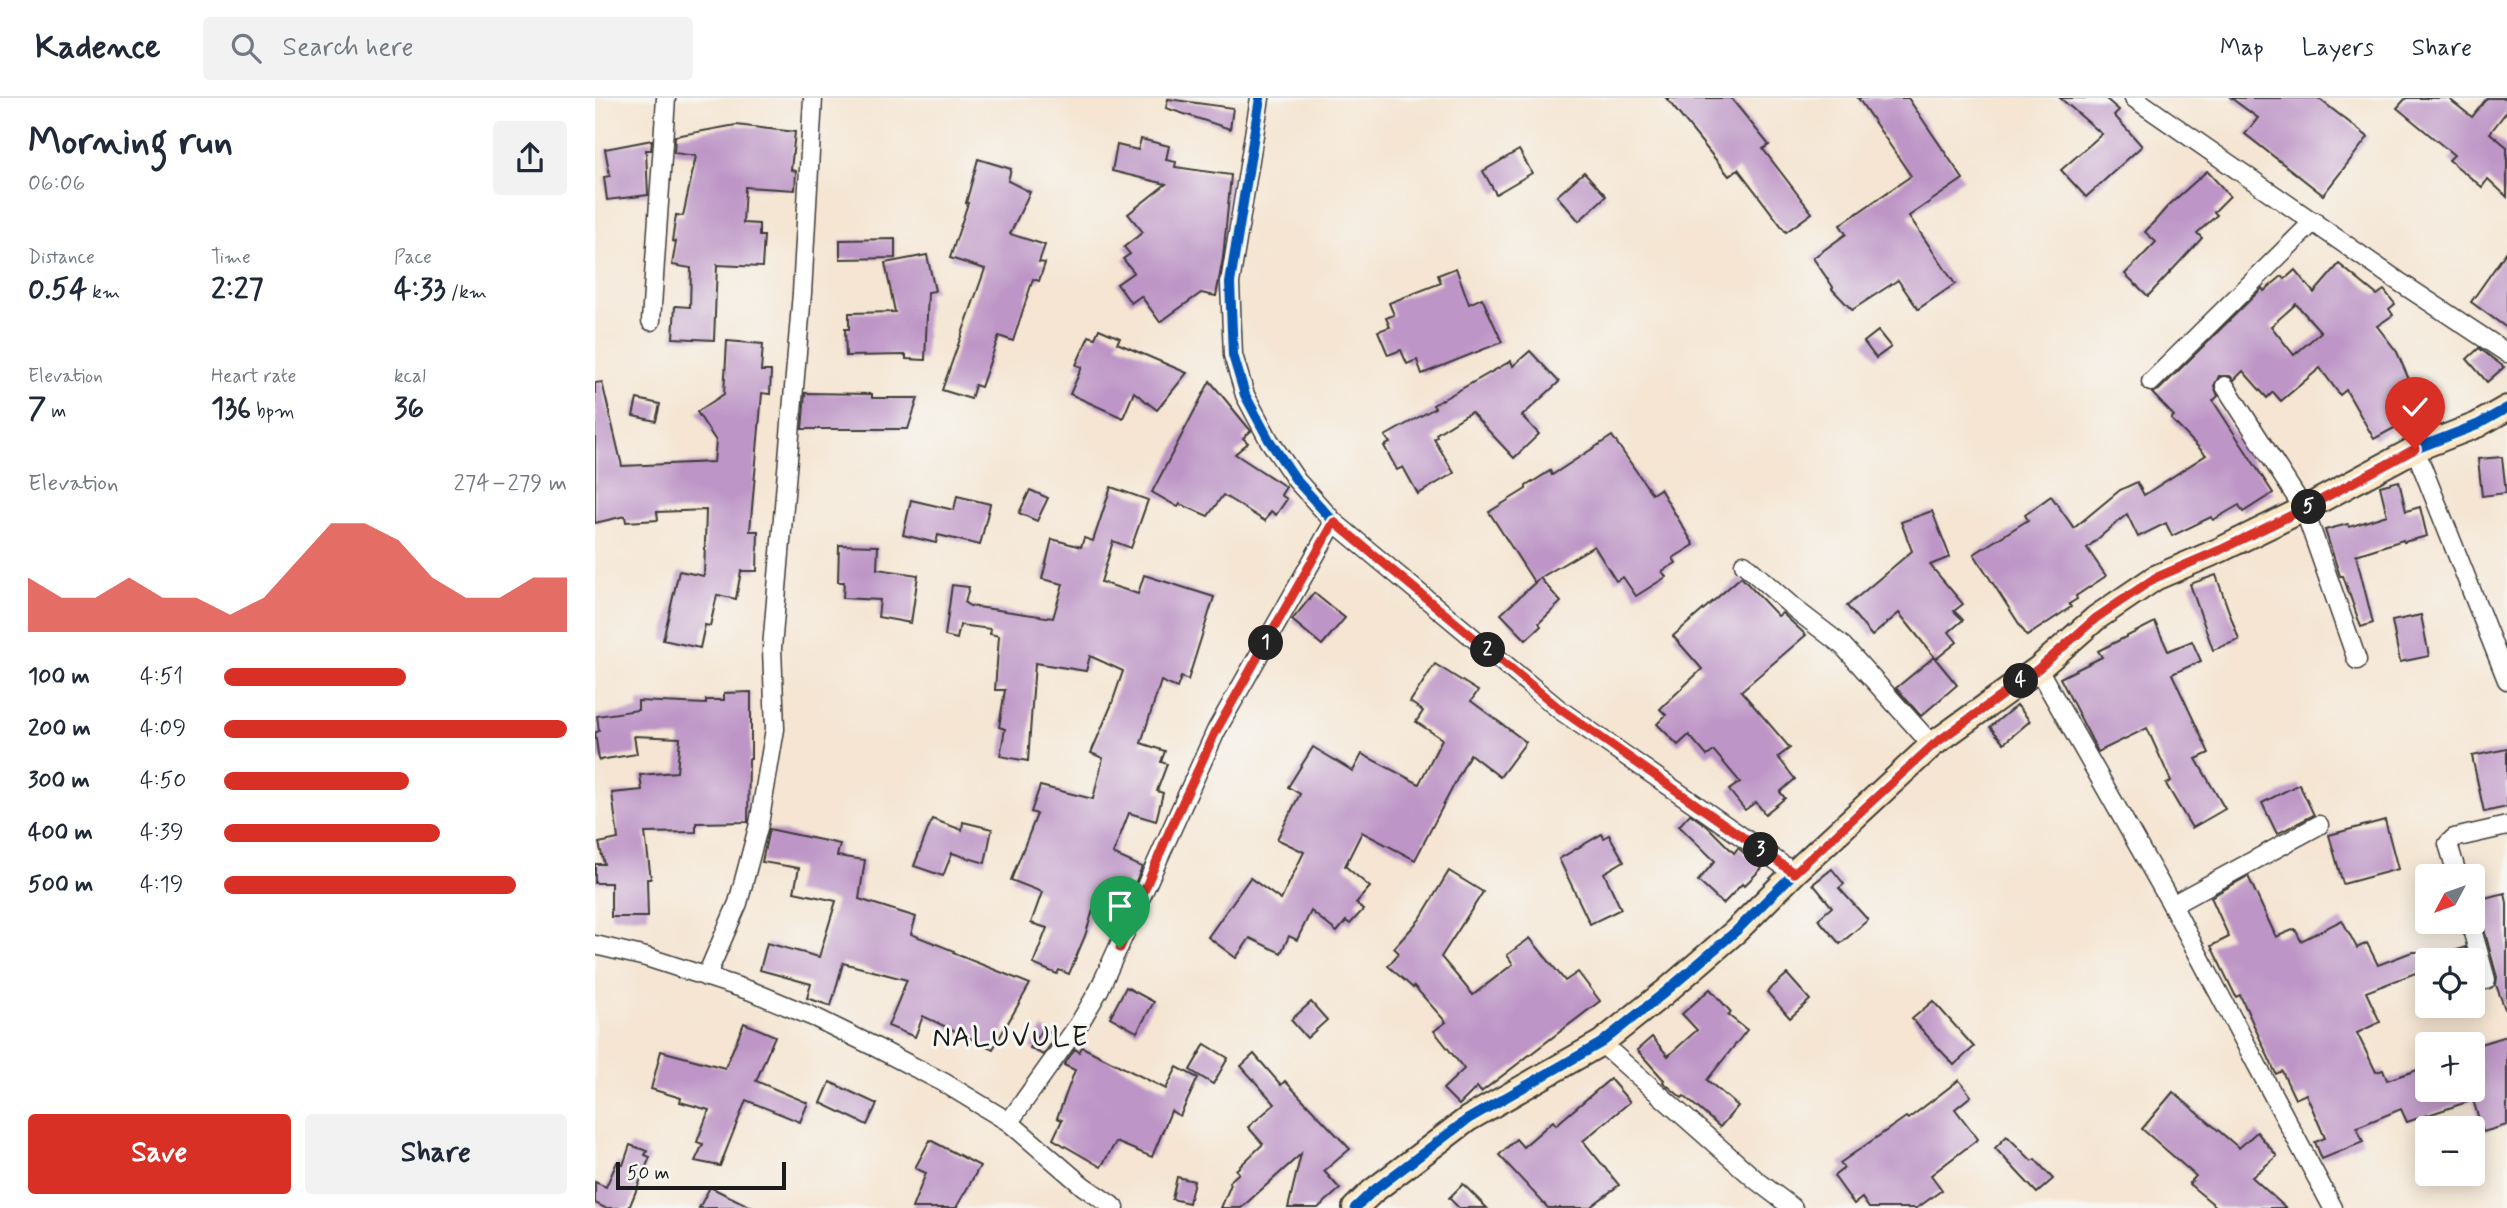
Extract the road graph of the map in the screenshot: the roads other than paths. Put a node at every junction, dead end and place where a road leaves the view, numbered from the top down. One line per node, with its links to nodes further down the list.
1 (666, 98): 6 (street)
2 (813, 98): 26 (street)
3 (1260, 98): 13 (street)
4 (2134, 98): 5 (street)
5 (2314, 221): 7 (street); 8 (street)
6 (651, 321)
7 (2507, 352)
8 (2151, 382)
9 (2225, 386): 12 (street)
10 (2507, 408): 11 (street)
11 (2415, 449): 12 (street); 17 (street)
12 (2304, 509): 15 (street); 16 (street)
13 (1334, 522): 22 (street); 29 (street)
14 (1744, 564): 18 (street)
15 (2357, 660)
16 (2038, 669): 18 (street); 23 (street)
17 (2507, 681)
18 (1933, 745): 22 (street)
19 (2319, 825): 23 (street)
20 (2507, 826): 21 (street)
21 (2454, 864)
22 (1794, 873): 28 (street)
23 (2172, 905): 33 (street)
24 (2473, 934): 27 (street)
25 (595, 945): 26 (street)
26 (706, 977): 29 (street)
27 (2486, 980)
28 (1601, 1043): 31 (street); 32 (street)
29 (1009, 1122): 30 (street)
30 (1115, 1208)
31 (1355, 1208)
32 (1793, 1208)
33 (2333, 1208)

